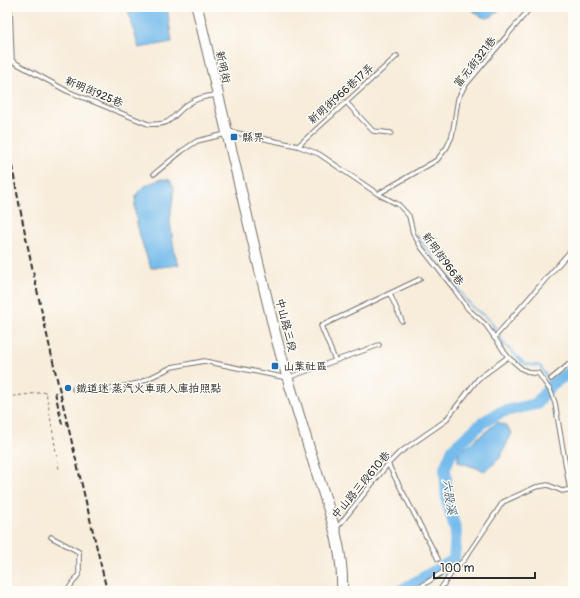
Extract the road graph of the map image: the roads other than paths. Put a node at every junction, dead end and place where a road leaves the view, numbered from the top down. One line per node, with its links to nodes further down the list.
1 (10, 7): 5 (lane, 新明街925巷)
2 (197, 7): 5 (street, 新明街)
3 (531, 7): 11 (lane, 富元街321巷)
4 (397, 56): 6 (lane, 新明街966巷17弄)
5 (218, 95): 7 (street, 新明街)
6 (346, 102): 8 (lane); 9 (lane, 新明街966巷17弄)
7 (227, 132): 9 (lane, 新明街966巷); 10 (lane); 21 (street, 中山路三段)
8 (391, 133)
9 (298, 146): 11 (lane, 新明街966巷)
10 (154, 174)
11 (378, 194): 16 (lane, 新明街966巷)
12 (573, 248): 16 (lane)
13 (420, 279): 14 (lane)
14 (390, 294): 15 (lane); 19 (lane)
15 (402, 321)
16 (494, 338): 18 (lane, 新明街966巷)
17 (379, 345): 19 (lane)
18 (508, 358): 24 (lane, 中山路三段610巷); 25 (lane, 新明街966巷)
19 (335, 360): 21 (lane)
20 (573, 361): 22 (lane)
21 (287, 378): 23 (lane); 26 (street, 中山路三段)
22 (551, 379)
23 (74, 389)
24 (388, 464): 26 (lane, 中山路三段610巷); 28 (lane)
25 (572, 490): 29 (lane)
26 (335, 530): 31 (street, 中山路三段)
27 (51, 537): 30 (lane)
28 (438, 559)
29 (455, 568): 32 (lane); 33 (lane)
30 (68, 591)
31 (342, 591)
32 (414, 591)
33 (439, 591)

